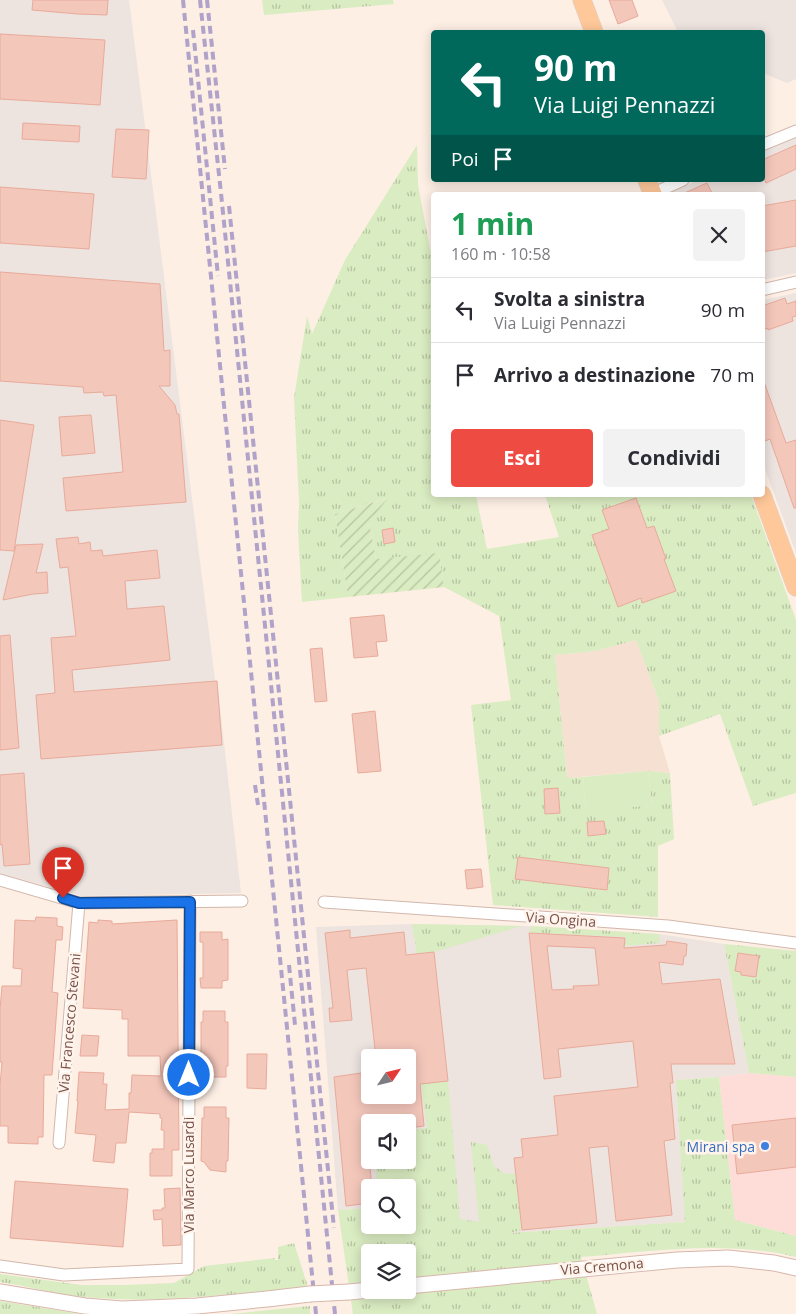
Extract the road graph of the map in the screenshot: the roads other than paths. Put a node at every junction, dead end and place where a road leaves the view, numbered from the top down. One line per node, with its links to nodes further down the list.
1 (582, 0): 2 (main road)
2 (593, 30)
3 (796, 131): 4 (street)
4 (765, 144)
5 (677, 182): 6 (street)
6 (651, 190)
7 (796, 282): 8 (street)
8 (765, 289)
9 (763, 497): 10 (main road)
10 (796, 587)
11 (0, 880): 15 (street)
12 (242, 901): 13 (street)
13 (190, 902): 15 (street); 18 (street, Via Marco Lusardi)
14 (324, 902): 16 (street, Via Ongina)
15 (79, 903): 17 (street, Via Francesco Stevani)
16 (796, 943)
17 (59, 1143)
18 (0, 1266)
19 (796, 1268): 20 (main road, Via Cremona)
20 (416, 1285)
21 (361, 1291): 22 (main road, bridge)
22 (0, 1292)

